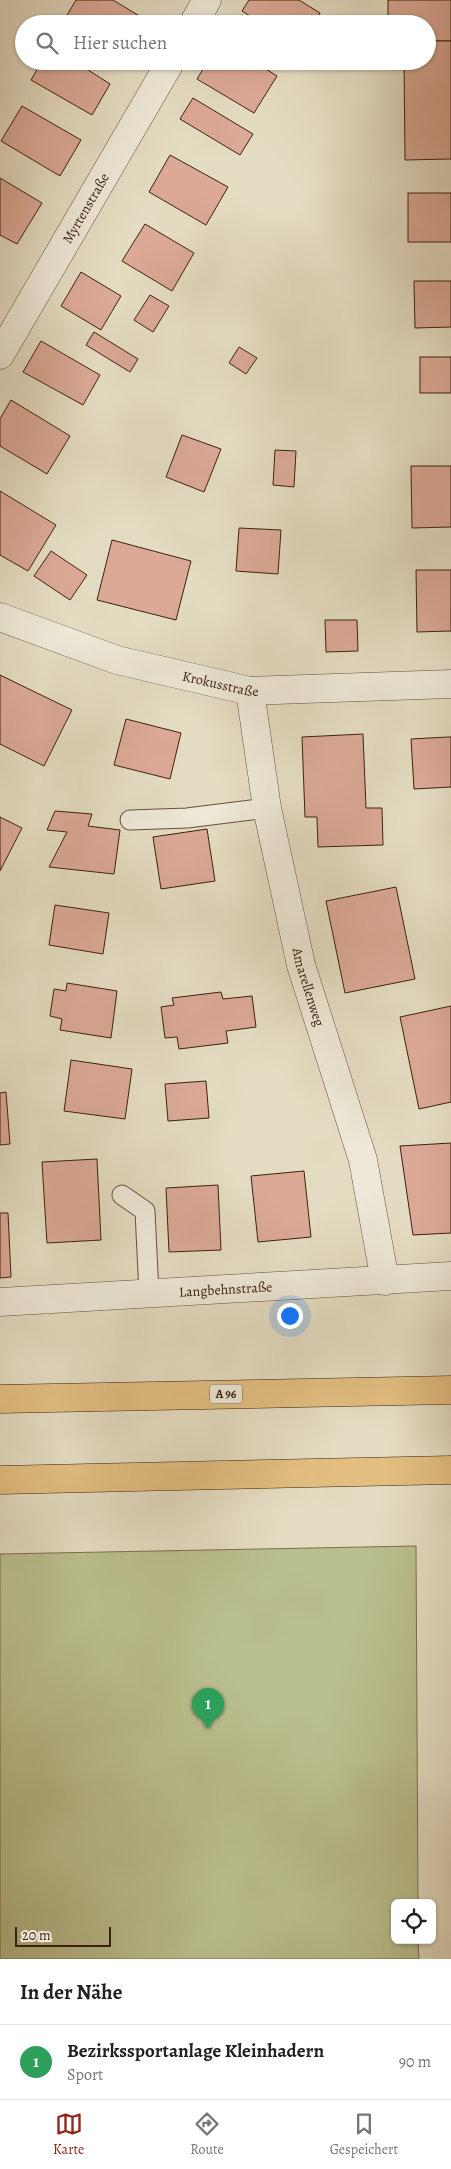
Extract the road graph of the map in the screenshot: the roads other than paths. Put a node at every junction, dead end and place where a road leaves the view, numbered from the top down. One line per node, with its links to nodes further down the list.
1 (207, 0): 2 (street)
2 (198, 15)
3 (166, 70): 4 (street, Myrtenstraße)
4 (0, 354)
5 (0, 617): 7 (street, Krokusstraße)
6 (451, 684): 7 (street, Krokusstraße)
7 (250, 691): 8 (street, Amarellenweg)
8 (266, 808): 9 (lane); 12 (street, Amarellenweg)
9 (130, 820)
10 (122, 1195): 13 (lane)
11 (451, 1276): 12 (street, Langbehnstraße)
12 (385, 1281): 13 (street, Langbehnstraße)
13 (149, 1294): 14 (street, Langbehnstraße)
14 (0, 1302)
15 (451, 1390): 16 (highway, A 96)
16 (0, 1399)
17 (451, 1470): 18 (highway)
18 (0, 1480)

